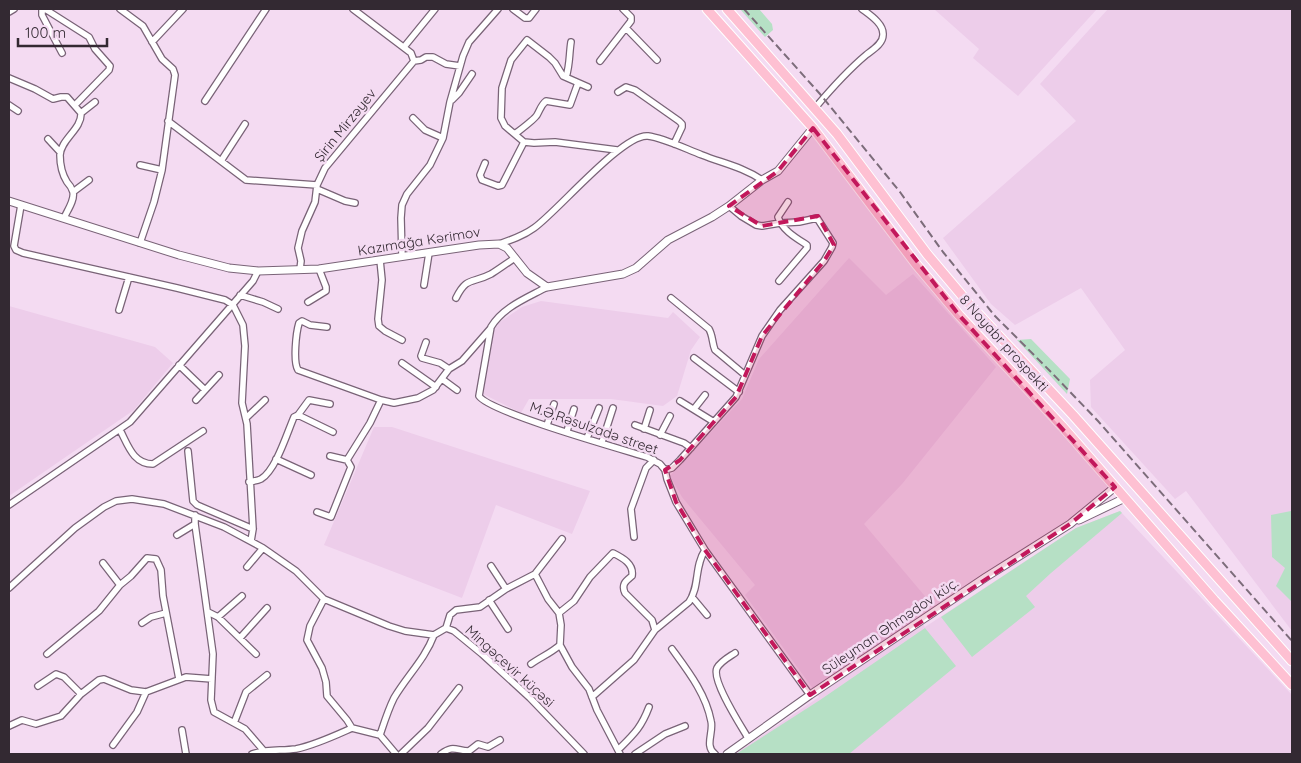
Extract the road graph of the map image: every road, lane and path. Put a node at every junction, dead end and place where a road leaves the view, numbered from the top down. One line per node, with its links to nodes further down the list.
1 (14, 9): 15 (street)
2 (43, 9): 20 (street); 35 (street)
3 (120, 9): 17 (street)
4 (183, 9): 17 (street)
5 (266, 9): 31 (street)
6 (435, 9): 19 (street)
7 (498, 9): 24 (street)
8 (512, 9): 9 (street)
9 (536, 9)
10 (623, 9): 16 (street)
11 (707, 9): 42 (highway, 8 Noyabr prospekti)
12 (727, 9): 36 (highway, 8 Noyabr prospekti)
13 (862, 9): 36 (street)
14 (357, 10): 19 (street)
15 (9, 12)
16 (626, 28): 21 (street); 23 (street)
17 (152, 42): 40 (street)
18 (571, 42): 26 (street)
19 (404, 47): 22 (street)
20 (62, 53)
21 (657, 60)
22 (414, 61): 24 (street); 56 (street, Şirin Mirzəyev)
23 (600, 61)
24 (460, 66): 33 (street)
25 (472, 74): 33 (street)
26 (566, 77): 28 (street); 43 (street)
27 (9, 78): 35 (street)
28 (578, 83): 29 (street); 43 (street)
29 (588, 87)
30 (618, 92): 47 (street)
31 (205, 101)
32 (95, 102): 38 (street)
33 (450, 102): 44 (street)
34 (9, 105): 37 (street)
35 (74, 105): 38 (street)
36 (815, 108): 134 (highway, 8 Noyabr prospekti)
37 (18, 111)
38 (81, 113): 49 (street)
39 (413, 118): 44 (street)
40 (168, 121): 50 (street); 53 (street)
41 (245, 124): 50 (street)
42 (813, 128): 55 (street); 136 (highway, 8 Noyabr prospekti)
43 (515, 134): 46 (street)
44 (443, 138): 68 (street)
45 (48, 139): 49 (street)
46 (524, 142): 48 (street); 51 (street)
47 (674, 144): 48 (street); 55 (street)
48 (618, 150): 66 (street)
49 (60, 152): 57 (street)
50 (221, 160): 56 (street)
51 (485, 162)
52 (140, 165): 53 (street)
53 (162, 170): 65 (street)
54 (89, 180): 57 (street)
55 (762, 180): 62 (street)
56 (317, 187): 60 (street); 71 (street, Şirin Mirzəyev)
57 (73, 192): 63 (street)
58 (9, 201): 61 (street, Kazımağa Kərimov)
59 (788, 202): 64 (street)
60 (355, 203)
61 (21, 205): 63 (street, Kazımağa Kərimov); 74 (street)
62 (729, 206): 64 (street); 77 (street)
63 (64, 218): 65 (street, Kazımağa Kərimov)
64 (780, 223): 75 (street); 94 (street)
65 (140, 243): 73 (street, Kazımağa Kərimov)
66 (499, 244): 67 (street, Kazımağa Kərimov); 69 (street, Kazımağa Kərimov)
67 (429, 253): 68 (street, Kazımağa Kərimov); 76 (street)
68 (402, 256): 70 (street, Kazımağa Kərimov)
69 (515, 258): 77 (street, Kazımağa Kərimov); 79 (street)
70 (380, 260): 72 (street, Kazımağa Kərimov); 87 (street)
71 (300, 269): 72 (street, Kazımağa Kərimov); 73 (street, Kazımağa Kərimov)
72 (319, 269): 81 (street)
73 (258, 272): 78 (street)
74 (129, 277): 82 (street); 84 (street)
75 (779, 281)
76 (424, 285)
77 (547, 287): 86 (street)
78 (240, 296): 82 (street); 83 (street)
79 (456, 298)
80 (671, 298): 94 (street)
81 (308, 302)
82 (233, 305): 91 (street); 114 (street)
83 (278, 309)
84 (119, 310)
85 (327, 327): 103 (street)
86 (491, 327): 92 (street); 116 (street, M.Ə.Rəsulzadə street)
87 (402, 340)
88 (426, 342): 92 (street)
89 (694, 358): 99 (street)
90 (402, 362): 96 (street)
91 (180, 365): 97 (street); 119 (street)
92 (449, 369): 95 (street)
93 (220, 375): 97 (street)
94 (746, 375): 99 (street)
95 (442, 379): 96 (street); 98 (street)
96 (436, 387): 103 (street)
97 (204, 390): 101 (street)
98 (457, 390)
99 (739, 392): 115 (street)
100 (705, 395): 110 (street)
101 (196, 400)
102 (265, 400): 114 (street)
103 (381, 400): 130 (street)
104 (680, 400): 110 (street)
105 (330, 404): 112 (street)
106 (554, 404): 116 (street)
107 (599, 408): 124 (street)
108 (613, 408): 125 (street)
109 (574, 409): 121 (street)
110 (694, 409): 115 (street)
111 (650, 410): 118 (street)
112 (298, 415): 122 (street); 129 (street)
113 (670, 416): 123 (street)
114 (246, 418): 135 (street)
115 (714, 422): 126 (street)
116 (547, 425): 121 (street, M.Ə.Rəsulzadə street)
117 (635, 425): 118 (street)
118 (644, 429): 123 (street)
119 (120, 430): 120 (street); 139 (street)
120 (203, 431)
121 (567, 431): 124 (street, M.Ə.Rəsulzadə street)
122 (333, 432)
123 (660, 435): 126 (street)
124 (588, 438): 125 (street, M.Ə.Rəsulzadə street)
125 (602, 442): 131 (street, M.Ə.Rəsulzadə street)
126 (691, 448): 132 (street)
127 (188, 451): 144 (street)
128 (330, 456): 130 (street)
129 (276, 459): 133 (street); 135 (street)
130 (347, 460): 140 (street)
131 (654, 460): 132 (street, M.Ə.Rəsulzadə street); 146 (street)
132 (665, 470): 150 (street, M.Ə.Rəsulzadə street)
133 (311, 475)
134 (1128, 476): 136 (highway); 137 (highway, 8 Noyabr prospekti)
135 (249, 482): 144 (street)
136 (1115, 487): 138 (highway, 8 Noyabr prospekti); 143 (street)
137 (1138, 488): 138 (highway); 179 (highway, 8 Noyabr prospekti)
138 (1125, 498): 143 (street); 184 (highway, 8 Noyabr prospekti)
139 (9, 505)
140 (317, 512)
141 (195, 515): 142 (street); 148 (street); 156 (street)
142 (195, 524): 145 (street); 163 (street)
143 (1070, 524): 189 (street, Süleyman Əhmədov küç.)
144 (253, 529): 148 (street)
145 (177, 535)
146 (634, 537)
147 (562, 539): 154 (street)
148 (251, 541): 149 (street)
149 (263, 548): 153 (street); 160 (street)
150 (705, 550): 159 (street); 189 (street, M.Ə.Rəsulzadə street)
151 (103, 563): 155 (street)
152 (491, 566): 157 (street)
153 (247, 568)
154 (535, 574): 157 (street); 165 (street)
155 (120, 584): 164 (street); 177 (street)
156 (9, 588)
157 (506, 589): 161 (street)
158 (242, 596): 167 (street)
159 (692, 597): 166 (street); 171 (street)
160 (324, 599): 172 (street); 195 (street)
161 (489, 600): 169 (street); 170 (street)
162 (267, 608): 173 (street)
163 (208, 612): 167 (street); 183 (street)
164 (166, 613): 168 (street); 182 (street)
165 (559, 613): 171 (street); 174 (street)
166 (707, 615)
167 (218, 617): 173 (street)
168 (142, 623)
169 (446, 628): 172 (street, Mingəçevir küçəsi); 210 (street, Mingəçevir küçəsi)
170 (508, 629)
171 (654, 630): 190 (street)
172 (434, 635): 197 (street)
173 (240, 638): 178 (street)
174 (560, 645): 180 (street); 190 (street)
175 (672, 649): 212 (street)
176 (735, 653): 198 (street)
177 (47, 654)
178 (256, 654)
179 (1292, 661)
180 (531, 664)
181 (267, 675): 192 (street)
182 (179, 679): 183 (street); 187 (street)
183 (212, 679): 192 (street)
184 (1292, 685)
185 (38, 686): 188 (street)
186 (459, 688): 208 (street)
187 (146, 692): 188 (street); 200 (street)
188 (81, 694): 193 (street)
189 (810, 695): 198 (street, Süleyman Əhmədov küç.)
190 (592, 697): 203 (street)
191 (649, 707): 203 (street)
192 (234, 723): 202 (street)
193 (9, 726)
194 (685, 726): 211 (street)
195 (352, 728): 197 (street); 201 (street)
196 (182, 730): 204 (street)
197 (380, 735): 207 (street)
198 (748, 738): 213 (street, Süleyman Əhmədov küç.)
199 (500, 740): 209 (street)
200 (113, 745)
201 (309, 746): 202 (street); 206 (street)
202 (264, 751): 205 (street)
203 (619, 752)
204 (186, 754)
205 (252, 754)
206 (306, 754)
207 (396, 754)
208 (401, 754)
209 (441, 754)
210 (584, 754)
211 (635, 754)
212 (715, 754)
213 (727, 754)

